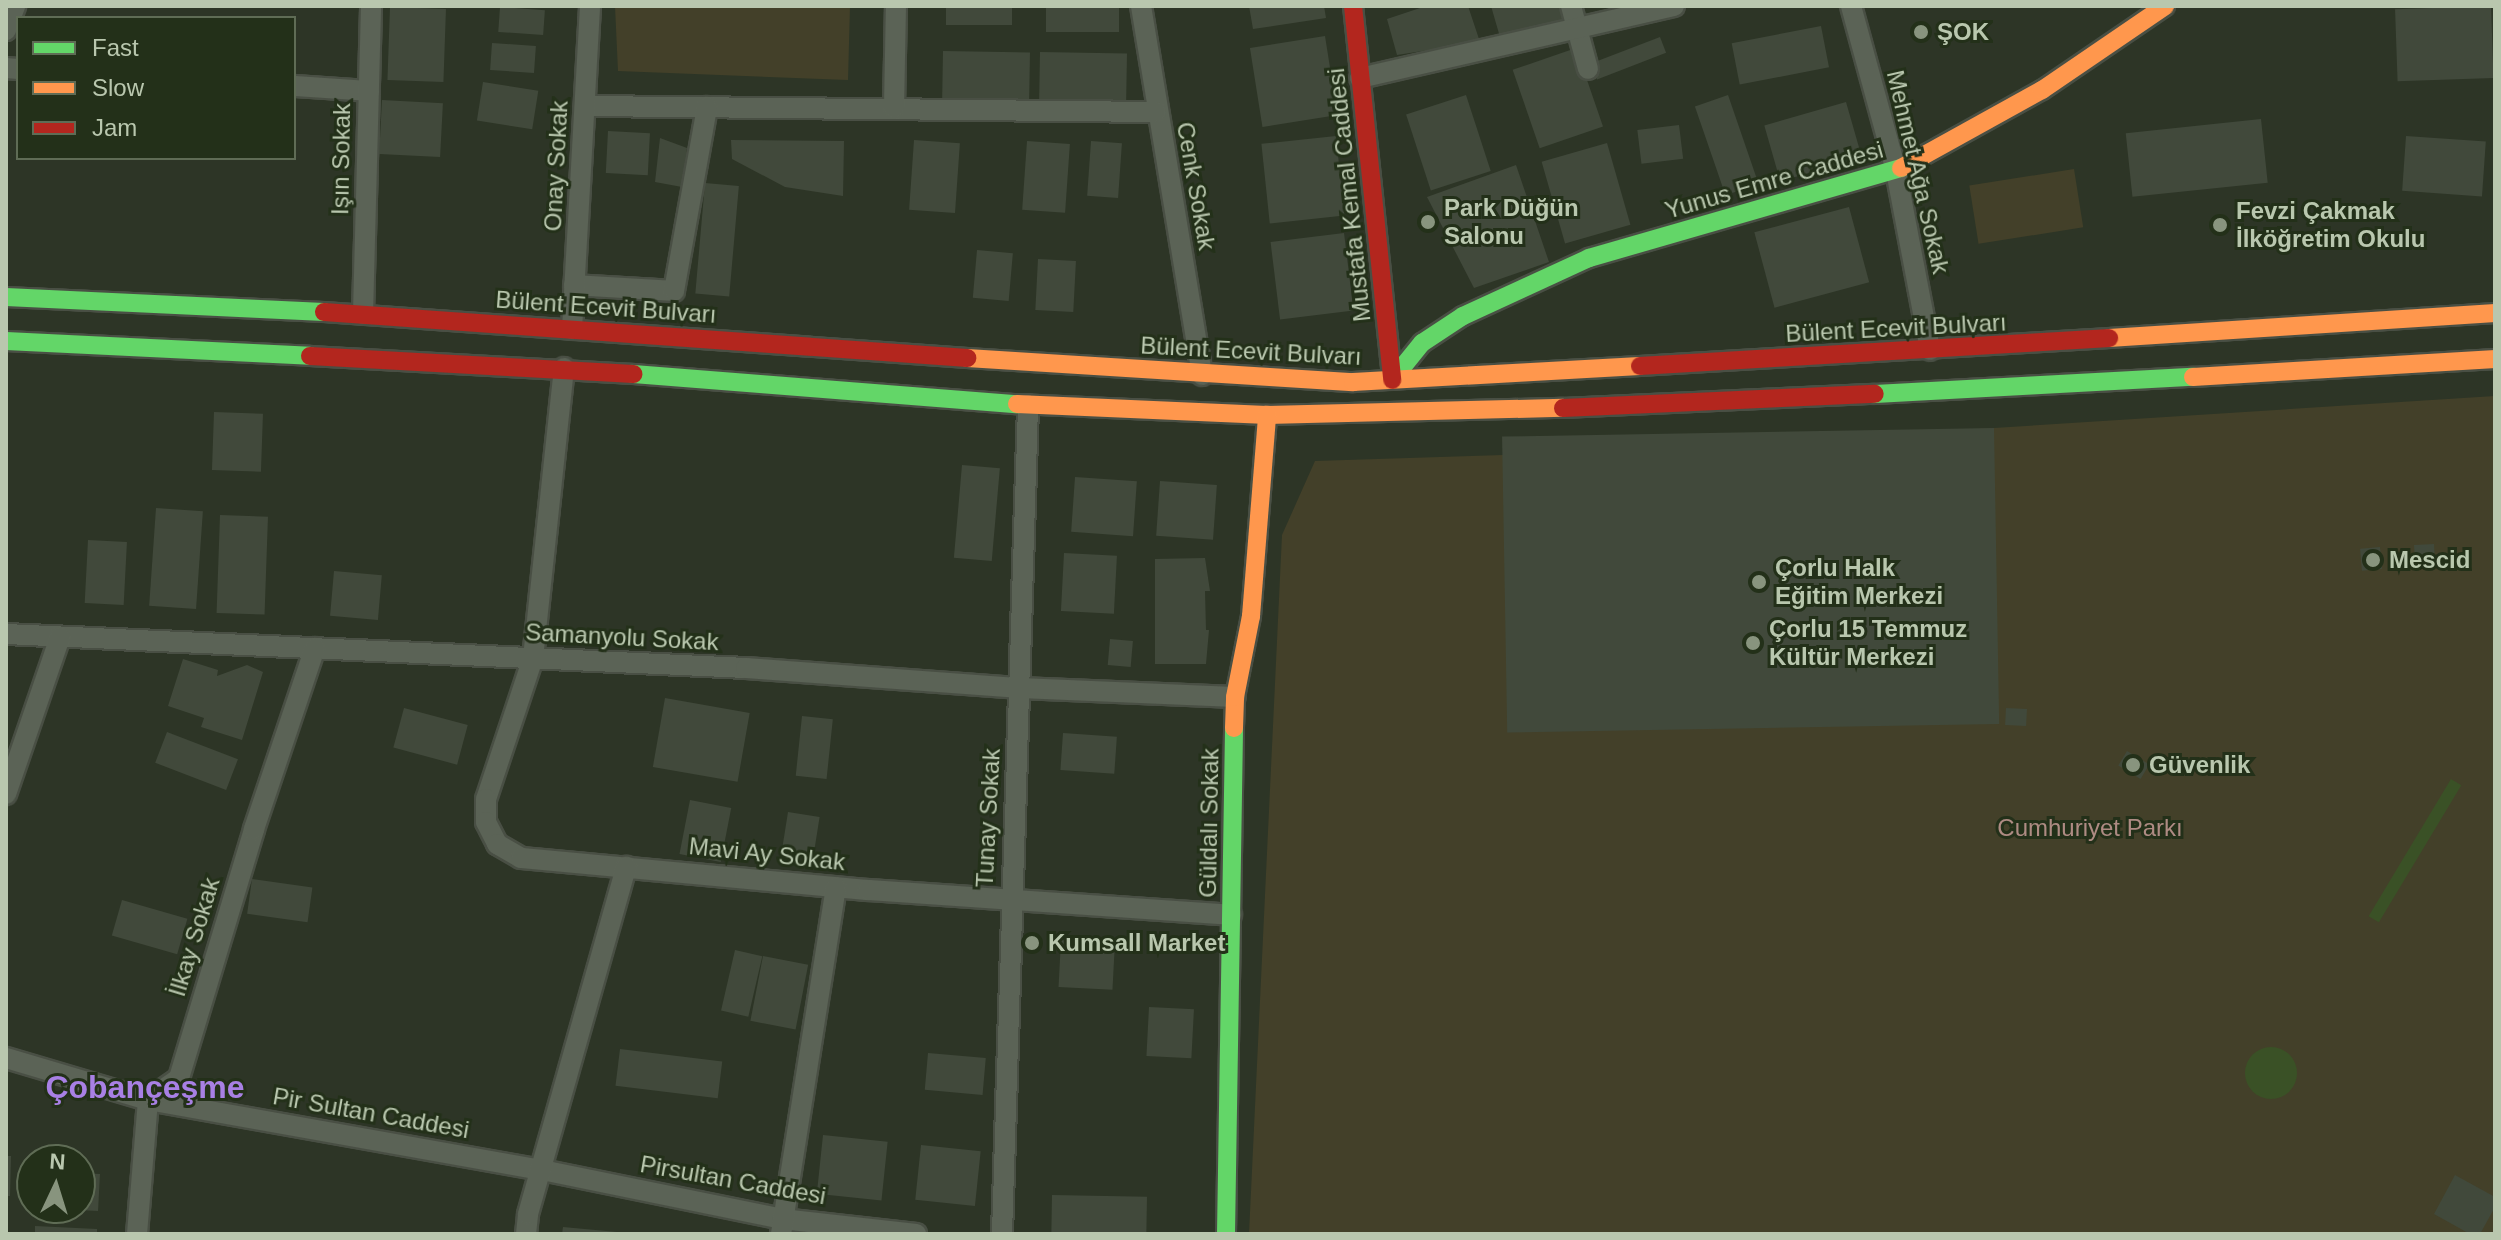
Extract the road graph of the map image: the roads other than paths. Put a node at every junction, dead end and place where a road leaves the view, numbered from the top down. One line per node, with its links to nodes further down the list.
1 (15, 6): 12 (street)
2 (371, 6): 16 (street, Işın Sokak)
3 (590, 6): 17 (street, Onay Sokak)
4 (896, 6): 19 (street)
5 (1141, 6): 20 (street, Cenk Sokak)
6 (1353, 6): 14 (main road, Mustafa Kemal Caddesi)
7 (1571, 6): 11 (street)
8 (1674, 6): 11 (street)
9 (1851, 6): 21 (street, Mehmet Ağa Sokak)
10 (2165, 6): 21 (main road, Yunus Emre Caddesi)
11 (1577, 29): 13 (street); 14 (street)
12 (6, 30)
13 (1588, 69)
14 (1360, 78): 32 (main road, Mustafa Kemal Caddesi)
15 (296, 86): 16 (street)
16 (369, 91): 25 (street, Işın Sokak)
17 (585, 106): 18 (street); 22 (street, Onay Sokak)
18 (707, 107): 19 (street); 22 (street)
19 (894, 108): 20 (street)
20 (1156, 112): 31 (street, Cenk Sokak)
21 (1896, 171): 28 (street, Mehmet Ağa Sokak); 32 (main road, Yunus Emre Caddesi)
22 (574, 285): 26 (street, Onay Sokak)
23 (6, 297): 25 (main road, Bülent Ecevit Bulvarı)
24 (2495, 313): 28 (main road, Bülent Ecevit Bulvarı)
25 (363, 314): 26 (main road, Bülent Ecevit Bulvarı)
26 (572, 329): 31 (main road, Bülent Ecevit Bulvarı)
27 (6, 341): 30 (main road)
28 (1930, 350): 32 (main road, Bülent Ecevit Bulvarı)
29 (2495, 359): 36 (main road)
30 (564, 368): 34 (main road); 41 (street, Mavi Ay Sokak)
31 (1202, 375): 33 (main road, Bülent Ecevit Bulvarı); 35 (main road); 37 (main road)
32 (1392, 380): 33 (main road, Bülent Ecevit Bulvarı); 36 (main road, Mustafa Kemal Caddesi)
33 (1353, 382): 37 (main road)
34 (1028, 405): 35 (main road); 42 (street, Tunay Sokak)
35 (1203, 413): 37 (main road)
36 (1394, 414): 37 (main road)
37 (1267, 415): 43 (main road, Güldalı Sokak)
38 (6, 634): 39 (street, Samanyolu Sokak)
39 (60, 637): 40 (street, Samanyolu Sokak); 44 (street)
40 (315, 648): 41 (street, Samanyolu Sokak); 50 (street, İlkay Sokak)
41 (533, 658): 42 (street, Samanyolu Sokak); 45 (street, Mavi Ay Sokak)
42 (1020, 688): 43 (street, Samanyolu Sokak); 47 (street, Tunay Sokak)
43 (1235, 697): 48 (main road, Güldalı Sokak)
44 (6, 794)
45 (626, 867): 46 (street, Mavi Ay Sokak); 51 (street)
46 (836, 887): 47 (street, Mavi Ay Sokak); 52 (street)
47 (1010, 898): 48 (street, Mavi Ay Sokak); 56 (street, Tunay Sokak)
48 (1231, 915): 57 (main road, Güldalı Sokak)
49 (6, 1058): 50 (street, Pir Sultan Caddesi)
50 (148, 1100): 51 (street, Pir Sultan Caddesi); 53 (street)
51 (542, 1170): 52 (street, Pirsultan Caddesi); 54 (street)
52 (782, 1226): 55 (street, Pirsultan Caddesi)
53 (137, 1234)
54 (526, 1234)
55 (916, 1234)
56 (1002, 1234)
57 (1226, 1234)

